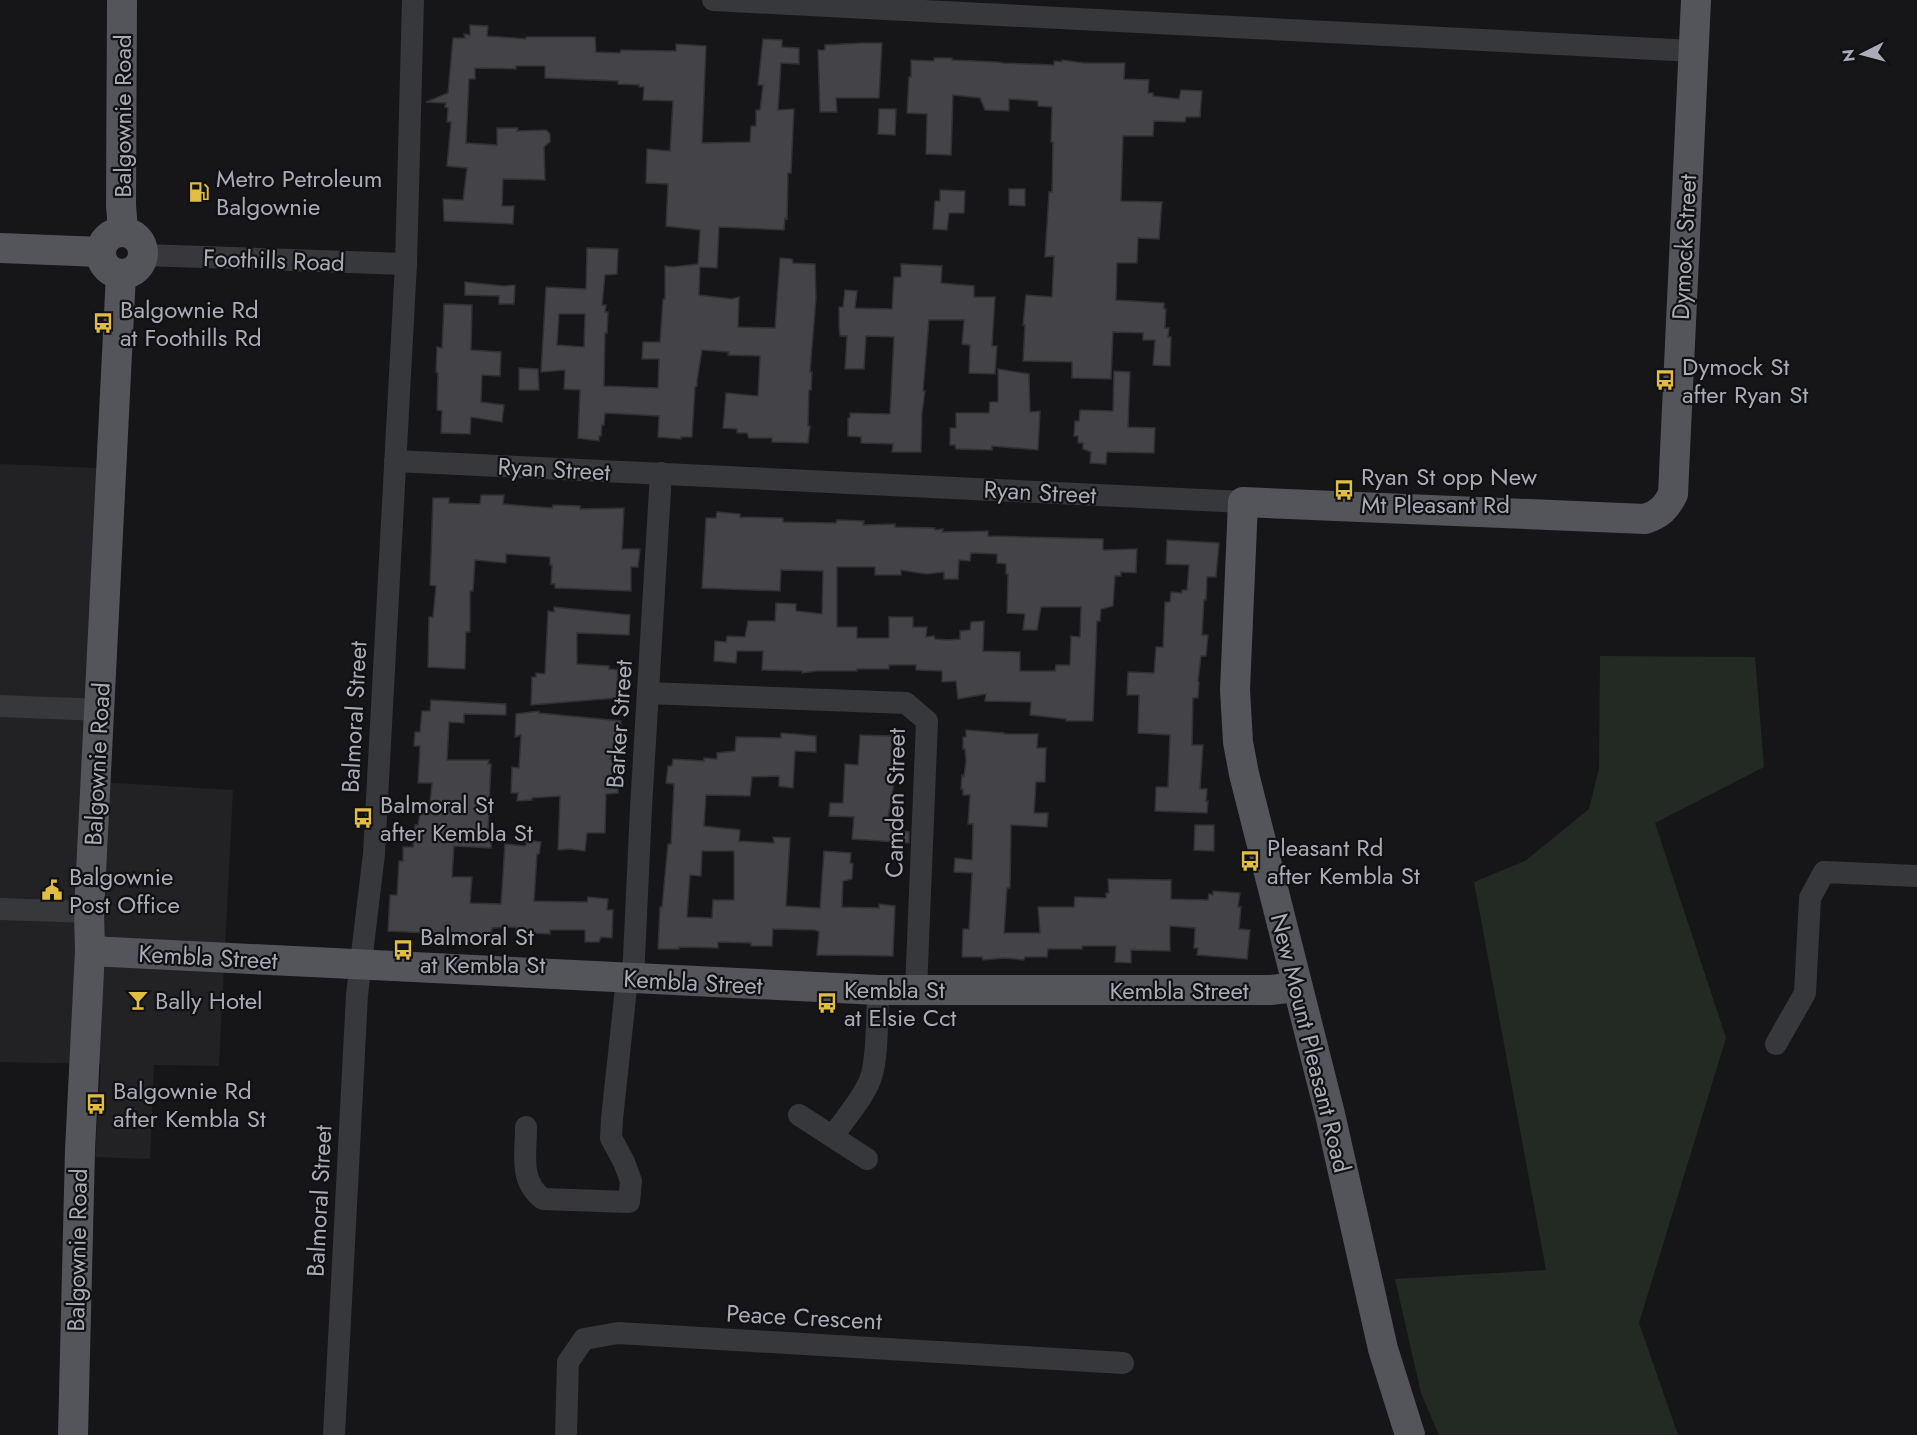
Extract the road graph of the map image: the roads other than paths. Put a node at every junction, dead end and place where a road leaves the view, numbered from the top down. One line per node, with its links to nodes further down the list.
1 (122, 0): 6 (main road, Balgownie Road)
2 (414, 0): 9 (street, Balmoral Street)
3 (713, 0): 5 (street)
4 (1696, 0): 5 (main road, Dymock Street)
5 (1693, 51): 13 (main road, Dymock Street)
6 (123, 231): 8 (main road); 10 (main road)
7 (0, 248): 8 (main road)
8 (100, 252): 10 (main road)
9 (406, 264): 10 (street, Foothills Road); 11 (street, Balmoral Street)
10 (132, 265): 17 (main road, Balgownie Road)
11 (395, 461): 12 (street, Ryan Street); 22 (street, Balmoral Street)
12 (661, 474): 14 (street, Ryan Street); 15 (street, Barker Street)
13 (1673, 494): 14 (main road, Ryan Street)
14 (1243, 502): 24 (main road, New Mount Pleasant Road)
15 (648, 693): 23 (street, Barker Street); 26 (street, Camden Street)
16 (0, 705): 17 (street)
17 (100, 710): 20 (main road, Balgownie Road)
18 (1917, 876): 27 (street)
19 (0, 909): 20 (street)
20 (89, 912): 21 (main road, Balgownie Road)
21 (90, 951): 22 (main road, Kembla Street); 33 (main road, Balgownie Road)
22 (361, 964): 23 (main road, Kembla Street); 34 (street, Balmoral Street)
23 (630, 979): 25 (main road, Kembla Street); 29 (street, Barker Street)
24 (1297, 987): 26 (main road, Kembla Street); 36 (main road, New Mount Pleasant Road)
25 (878, 990): 26 (main road, Kembla Street); 30 (street)
26 (916, 990)
27 (1776, 1044)
28 (799, 1115): 30 (street)
29 (526, 1127)
30 (833, 1136): 31 (street)
31 (867, 1159)
32 (1123, 1363): 35 (street, Peace Crescent)
33 (73, 1435)
34 (334, 1435)
35 (566, 1435)
36 (1410, 1435)

